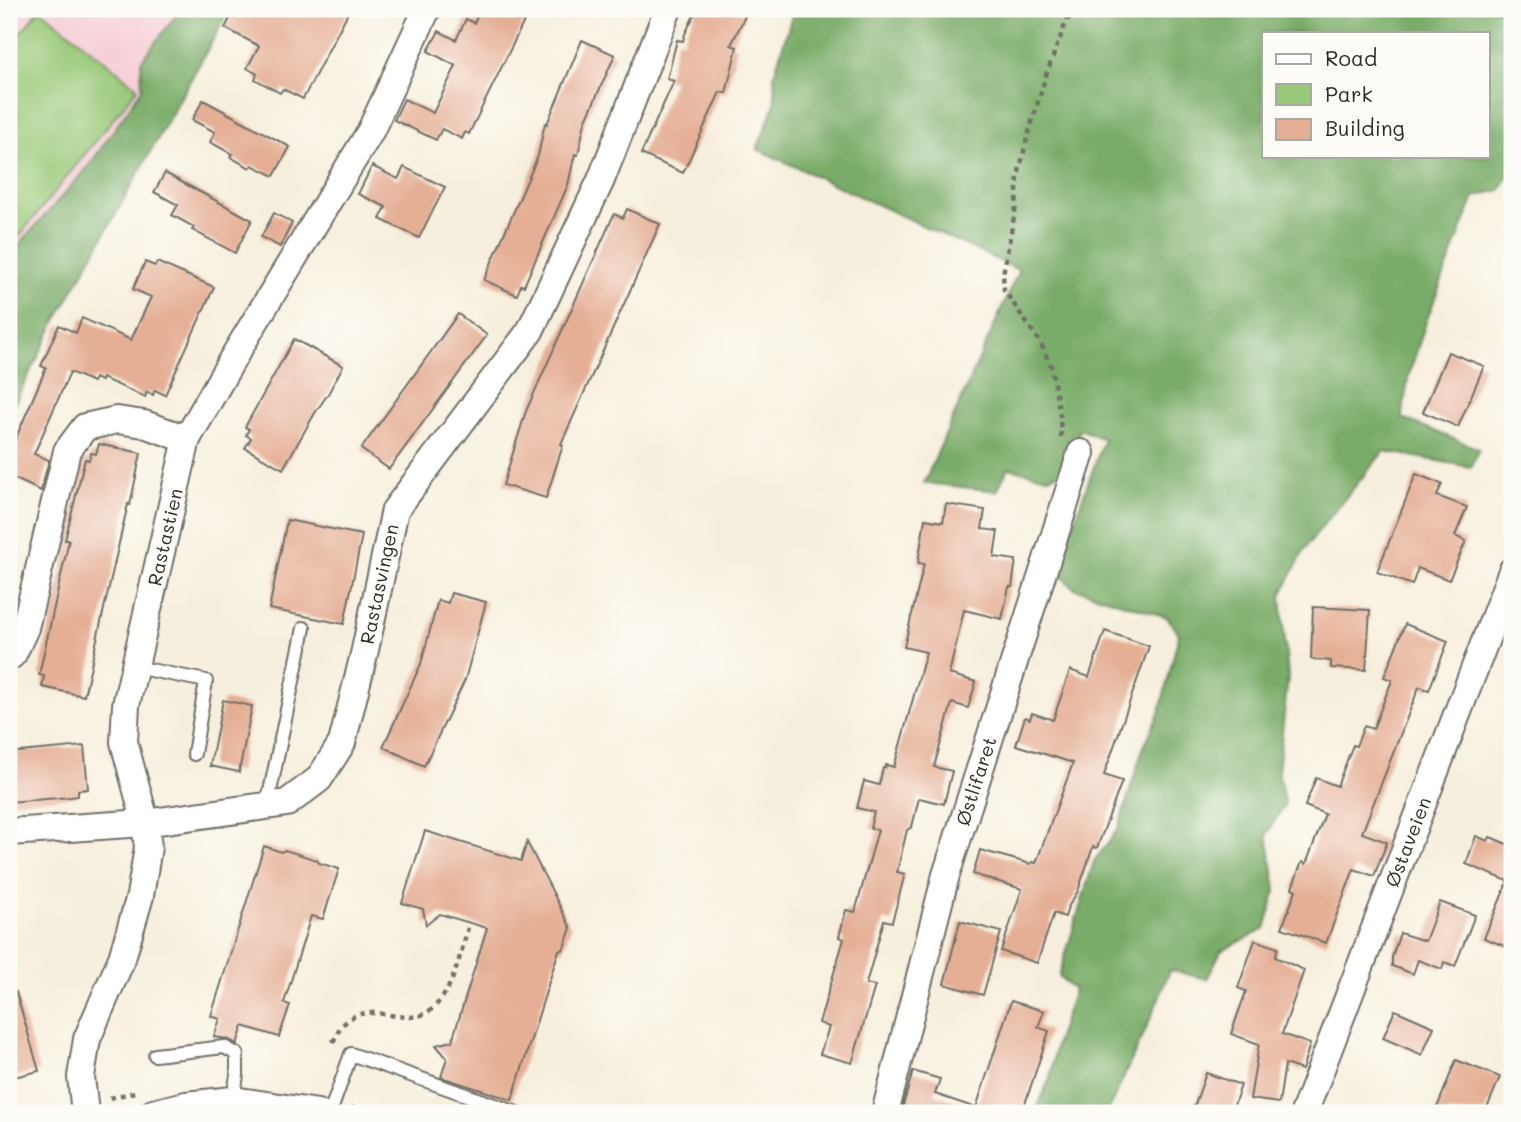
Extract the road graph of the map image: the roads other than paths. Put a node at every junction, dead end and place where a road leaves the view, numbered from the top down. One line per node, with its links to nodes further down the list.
1 (427, 9): 3 (street, Rastastien)
2 (668, 9): 10 (street, Rastasvingen)
3 (187, 439): 7 (street); 8 (street, Rastastien)
4 (1071, 448): 20 (street, Østlifaret)
5 (1512, 571): 21 (street, Østaveien)
6 (304, 628): 10 (lane)
7 (9, 657)
8 (135, 667): 9 (lane); 11 (street, Rastastien)
9 (194, 754)
10 (267, 806): 11 (street, Rastasvingen)
11 (145, 823): 12 (street, Rastasvingen); 15 (street, Rastastien)
12 (9, 832)
13 (155, 1055): 14 (lane)
14 (233, 1100): 16 (street); 17 (street)
15 (85, 1113)
16 (153, 1113)
17 (318, 1113)
18 (331, 1113): 19 (lane)
19 (517, 1113)
20 (885, 1113)
21 (1304, 1113)

